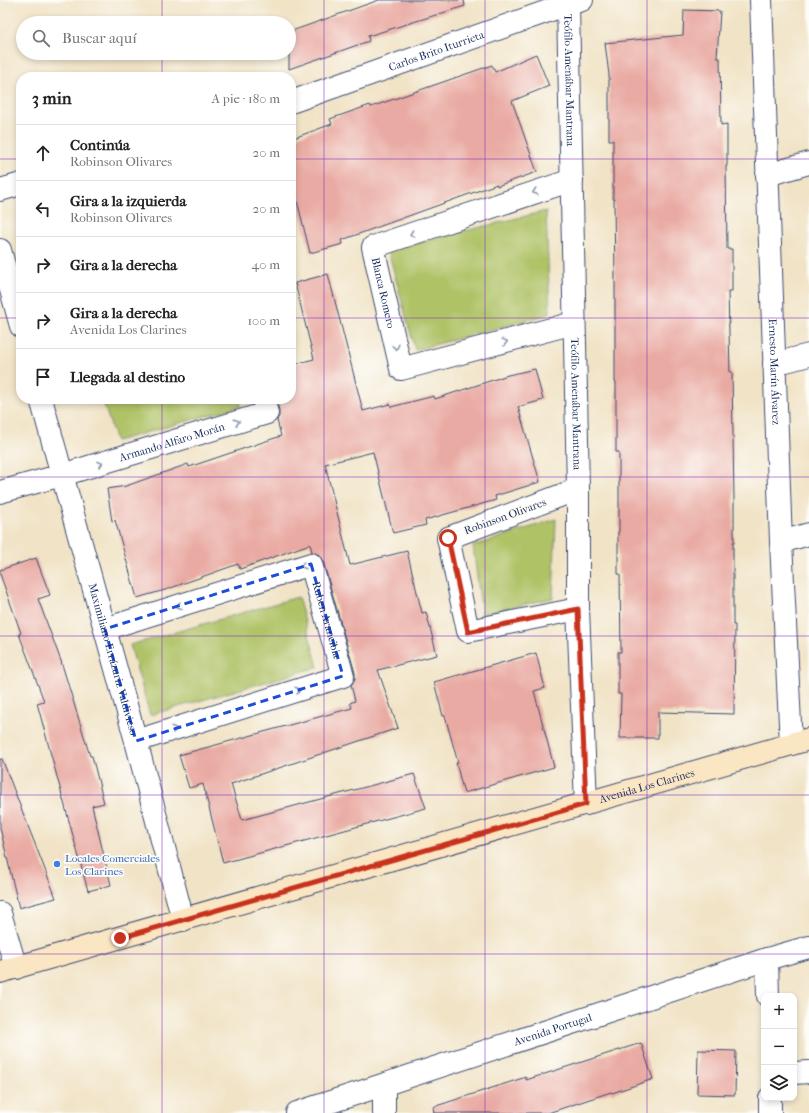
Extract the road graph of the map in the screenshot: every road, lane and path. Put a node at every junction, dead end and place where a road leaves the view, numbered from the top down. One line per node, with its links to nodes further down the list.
1 (761, 0): 5 (street, Ernesto Marín Álvarez)
2 (575, 2): 3 (street, Carlos Brito Iturrieta); 6 (street, Teófilo Amenábar Mantrana)
3 (296, 100)
4 (809, 163): 5 (street)
5 (767, 175): 13 (street, Ernesto Marín Álvarez)
6 (572, 180): 11 (street, Teófilo Amenábar Mantrana); 11 (street, Blanca Romero, one-way to 11)
7 (16, 185): 8 (street)
8 (0, 190)
9 (0, 250): 10 (street)
10 (13, 318)
11 (574, 323): 17 (street, Teófilo Amenábar Mantrana)
12 (809, 355): 13 (street)
13 (774, 364): 20 (street, Ernesto Marín Álvarez)
14 (42, 404): 16 (street, Maximiliano Errázuriz Valdivieso)
15 (265, 404): 16 (street, Armando Alfaro Morán, one-way to 15)
16 (62, 475): 18 (street); 22 (street, Maximiliano Errázuriz Valdivieso)
17 (578, 489): 21 (street, Teófilo Amenábar Mantrana); 21 (street, Robinson Olivares)
18 (0, 492)
19 (809, 534): 20 (street)
20 (781, 542): 24 (street, Ernesto Marín Álvarez)
21 (578, 609): 25 (street, Teófilo Amenábar Mantrana)
22 (105, 629): 23 (street, Maximiliano Errázuriz Valdivieso); 23 (street, Ruben Arancibia, one-way to 22)
23 (136, 741): 27 (street, Maximiliano Errázuriz Valdivieso)
24 (800, 742): 25 (street, Avenida Los Clarines)
25 (586, 804): 27 (street, Avenida Los Clarines)
26 (0, 913): 30 (street)
27 (183, 920): 30 (street, Avenida Los Clarines)
28 (809, 947): 29 (street, Avenida Portugal)
29 (768, 959): 31 (street); 34 (street, Avenida Portugal)
30 (8, 970)
31 (768, 993)
32 (809, 1072): 33 (street)
33 (797, 1073)
34 (384, 1085): 36 (street, Avenida Portugal); 37 (street)
35 (770, 1101): 38 (street)
36 (297, 1113)
37 (384, 1113)
38 (770, 1113)

